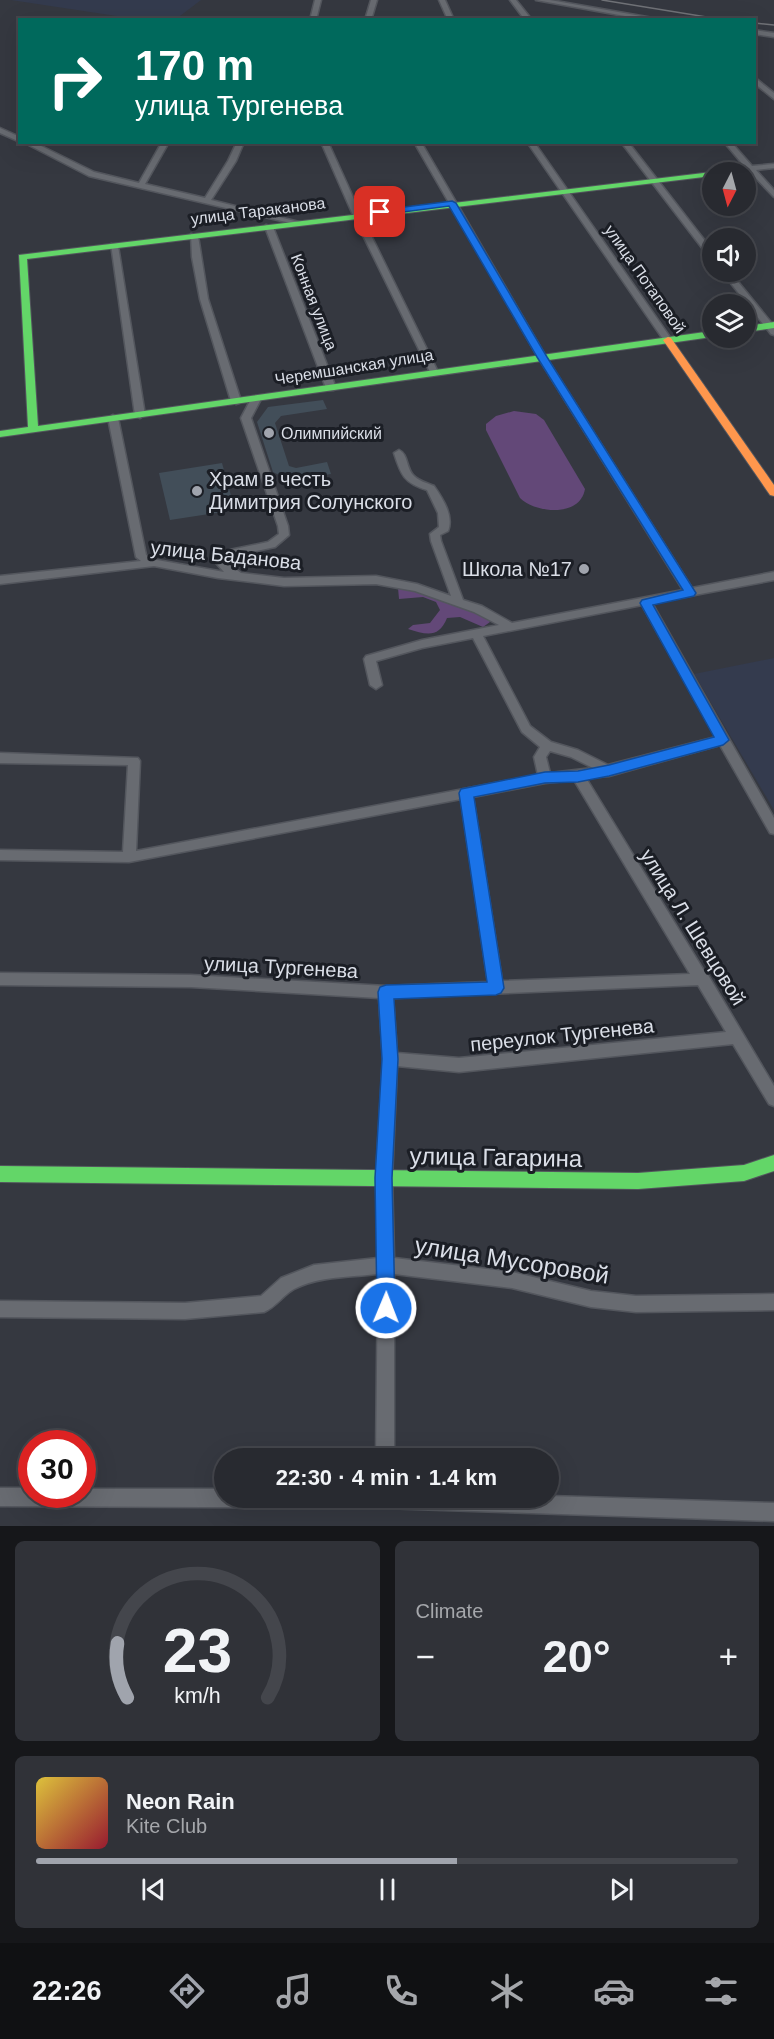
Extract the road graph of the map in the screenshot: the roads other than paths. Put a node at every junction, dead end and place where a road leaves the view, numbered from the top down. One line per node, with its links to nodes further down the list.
1 (318, 0): 7 (street)
2 (374, 0): 8 (street)
3 (442, 0): 9 (street)
4 (513, 0): 10 (street)
5 (539, 0): 6 (street)
6 (609, 12): 11 (street); 12 (street)
7 (314, 18)
8 (369, 18)
9 (450, 18)
10 (526, 18)
11 (614, 18)
12 (648, 18)
13 (756, 32): 14 (street)
14 (774, 35)
15 (756, 81): 16 (street)
16 (774, 97)
17 (0, 130): 18 (street)
18 (18, 139)
19 (30, 144): 33 (street)
20 (165, 144): 33 (street)
21 (239, 144): 36 (street)
22 (325, 144): 38 (street)
23 (418, 144): 37 (street)
24 (531, 144): 34 (street, улица Потаповой)
25 (625, 144): 32 (street)
26 (729, 144): 27 (street)
27 (745, 162)
28 (774, 166): 29 (street)
29 (756, 168)
30 (702, 175): 32 (main road, улица Тараканова)
31 (756, 175): 35 (street)
32 (653, 181): 34 (main road, улица Тараканова); 42 (street)
33 (141, 185): 36 (street)
34 (565, 193): 37 (main road, улица Тараканова); 48 (street, улица Потаповой)
35 (774, 195)
36 (207, 201): 39 (street)
37 (452, 203): 38 (main road, улица Тараканова); 49 (street)
38 (357, 215): 39 (main road, улица Тараканова); 50 (street)
39 (299, 223): 40 (main road, улица Тараканова)
40 (269, 227): 41 (main road, улица Тараканова); 51 (street, Конная улица)
41 (194, 236): 43 (main road, улица Тараканова); 53 (street)
42 (702, 242)
43 (114, 246): 54 (street); 56 (main road, улица Тараканова)
44 (734, 282): 45 (street)
45 (772, 327): 46 (main road)
46 (756, 328)
47 (702, 335): 48 (main road, Черемшанская улица)
48 (668, 340): 49 (main road, Черемшанская улица); 59 (main road, улица Потаповой)
49 (542, 357): 50 (main road, Черемшанская улица); 64 (street)
50 (434, 372): 51 (main road, Черемшанская улица)
51 (331, 388): 52 (main road, Черемшанская улица)
52 (256, 399): 53 (main road, Черемшанская улица); 61 (street)
53 (236, 401): 54 (main road, Черемшанская улица)
54 (140, 415): 55 (main road, Черемшанская улица)
55 (113, 418): 56 (main road, Черемшанская улица); 60 (street)
56 (33, 430): 57 (main road, Черемшанская улица)
57 (0, 434)
58 (399, 453): 65 (street)
59 (774, 493)
60 (154, 562): 61 (street, улица Баданова); 63 (street, улица Баданова)
61 (246, 576): 65 (street, улица Баданова)
62 (774, 576): 64 (street)
63 (0, 580)
64 (690, 593): 66 (street)
65 (458, 601): 67 (street, улица Баданова)
66 (646, 603): 67 (street); 70 (street)
67 (511, 627): 68 (street)
68 (477, 634): 69 (street); 71 (street)
69 (376, 686)
70 (723, 740): 73 (street); 77 (street)
71 (547, 746): 73 (street); 75 (street)
72 (0, 758): 79 (street)
73 (609, 771): 74 (street)
74 (578, 776): 75 (street); 81 (street, улица Л. Шевцовой)
75 (545, 778): 76 (street)
76 (466, 793): 79 (street); 82 (street)
77 (774, 829)
78 (0, 855): 79 (street)
79 (129, 857)
80 (0, 979): 83 (street, улица Тургенева)
81 (703, 979): 82 (street, улица Тургенева); 84 (street, улица Л. Шевцовой)
82 (496, 988): 83 (street, улица Тургенева)
83 (386, 992): 85 (street)
84 (738, 1037): 85 (street, переулок Тургенева); 86 (street, улица Л. Шевцовой)
85 (390, 1059): 89 (street)
86 (774, 1099)
87 (774, 1163): 89 (main road, улица Гагарина)
88 (0, 1174): 89 (main road, улица Гагарина)
89 (384, 1178): 90 (street)
90 (387, 1265): 91 (street, улица Мусоровой); 92 (street, улица Мусоровой); 93 (street)
91 (774, 1302)
92 (0, 1309)
93 (385, 1448)
94 (0, 1497): 95 (street)
95 (214, 1498)
96 (559, 1504): 97 (street)
97 (774, 1512)

